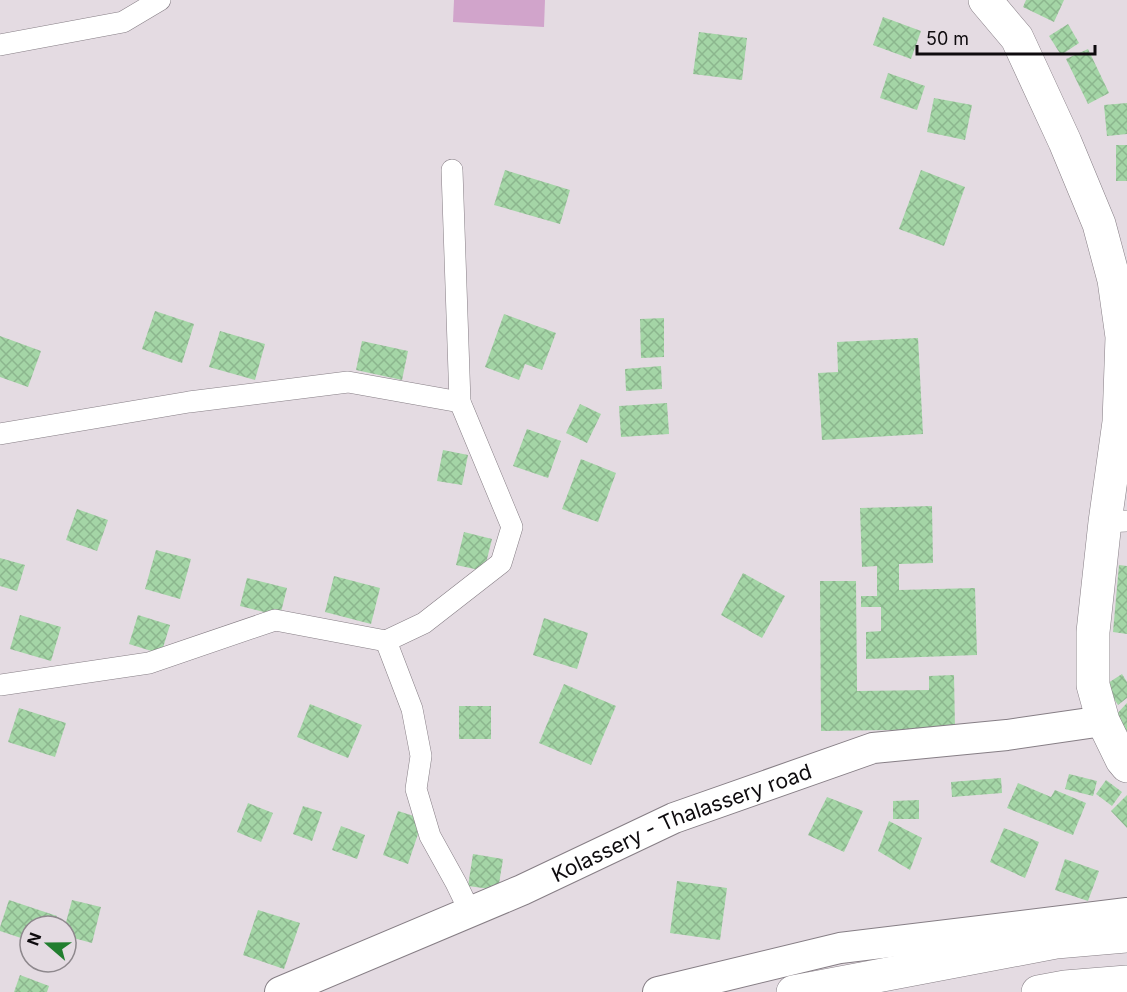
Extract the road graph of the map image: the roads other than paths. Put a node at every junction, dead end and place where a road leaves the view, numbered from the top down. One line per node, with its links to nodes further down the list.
1 (160, 0): 3 (street)
2 (984, 0): 7 (main road)
3 (0, 45)
4 (452, 170): 5 (street)
5 (460, 402): 6 (street); 8 (street)
6 (0, 434)
7 (1116, 521): 10 (main road)
8 (386, 641): 9 (street); 12 (street)
9 (0, 685)
10 (1103, 721): 11 (main road); 12 (main road, Kolassery - Thalassery road)
11 (1127, 766)
12 (470, 912): 16 (main road, Kolassery - Thalassery road)
13 (1127, 913): 17 (main road)
14 (1127, 936): 18 (main road)
15 (1127, 982): 19 (main road)
16 (280, 992)
17 (658, 992)
18 (793, 992)
19 (1038, 992)

